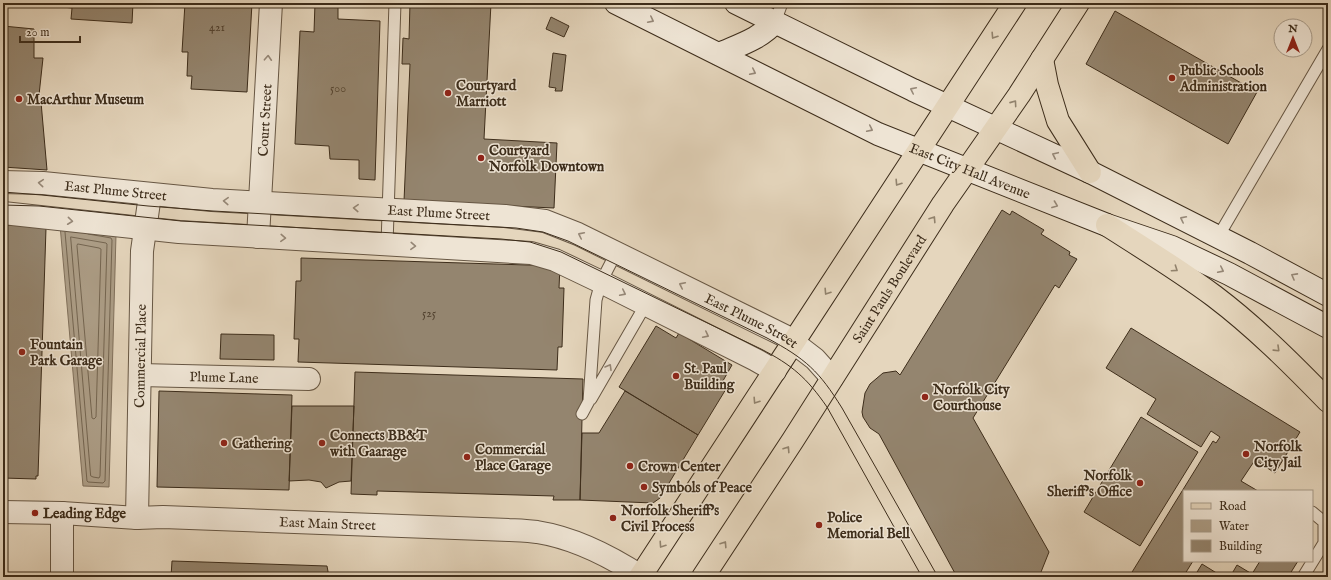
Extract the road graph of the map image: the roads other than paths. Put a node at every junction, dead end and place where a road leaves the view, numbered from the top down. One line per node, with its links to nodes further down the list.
1 (271, 3): 19 (street, Court Street, one-way to 1)
2 (395, 3): 20 (lane)
3 (616, 3): 10 (street, East City Hall Avenue, one-way to 10)
4 (736, 3): 8 (street)
5 (760, 3): 8 (street)
6 (1015, 3): 12 (main road, one-way to 12)
7 (1078, 3): 11 (main road, Saint Pauls Boulevard)
8 (779, 12): 10 (street); 12 (street, one-way to 8)
9 (1328, 49): 25 (lane)
10 (719, 54): 14 (street, East City Hall Avenue, one-way to 14)
11 (1042, 59): 13 (main road, Saint Pauls Boulevard, one-way to 11); 16 (main road)
12 (948, 106): 13 (street); 14 (main road)
13 (996, 128): 15 (main road, Saint Pauls Boulevard); 16 (street, one-way to 13)
14 (919, 150): 15 (street, East City Hall Avenue); 32 (main road, one-way to 32)
15 (967, 170): 22 (street, East City Hall Avenue, one-way to 22); 35 (main road, Saint Pauls Boulevard, one-way to 15)
16 (1090, 172): 25 (street, one-way to 16)
17 (3, 182): 18 (street, East Plume Street, one-way to 17)
18 (150, 195): 19 (street, East Plume Street, one-way to 18); 23 (street, Commercial Place)
19 (261, 203): 20 (street, East Plume Street, one-way to 19); 24 (street, Court Street)
20 (388, 210): 26 (lane); 27 (street, East Plume Street, one-way to 20)
21 (3, 213): 23 (street, one-way to 23)
22 (1107, 225): 31 (street, East City Hall Avenue, one-way to 31); 38 (main road, one-way to 38)
23 (144, 229): 24 (street); 34 (street, Commercial Place)
24 (258, 237): 26 (street, one-way to 26)
25 (1218, 237): 29 (street, one-way to 25)
26 (387, 244): 28 (street, one-way to 28)
27 (616, 252): 28 (lane); 32 (street, East Plume Street, one-way to 27)
28 (601, 282): 30 (street, one-way to 30); 37 (lane)
29 (1328, 294)
30 (646, 304): 33 (street, one-way to 33); 37 (lane, one-way to 30)
31 (1328, 327)
32 (794, 342): 33 (main road); 35 (street, East Plume Street)
33 (775, 371): 47 (main road, one-way to 47)
34 (140, 375): 36 (street, Plume Lane); 43 (street, Commercial Place)
35 (832, 378): 48 (main road, Saint Pauls Boulevard, one-way to 35)
36 (309, 379)
37 (589, 401): 39 (lane)
38 (1328, 401)
39 (582, 414)
40 (3, 512): 42 (street, East Main Street)
41 (1313, 513): 44 (lane)
42 (62, 514): 43 (street, East Main Street); 46 (street)
43 (137, 518): 47 (street, East Main Street)
44 (1313, 561)
45 (1312, 562): 49 (lane)
46 (62, 577)
47 (641, 577)
48 (702, 577)
49 (1303, 577)

